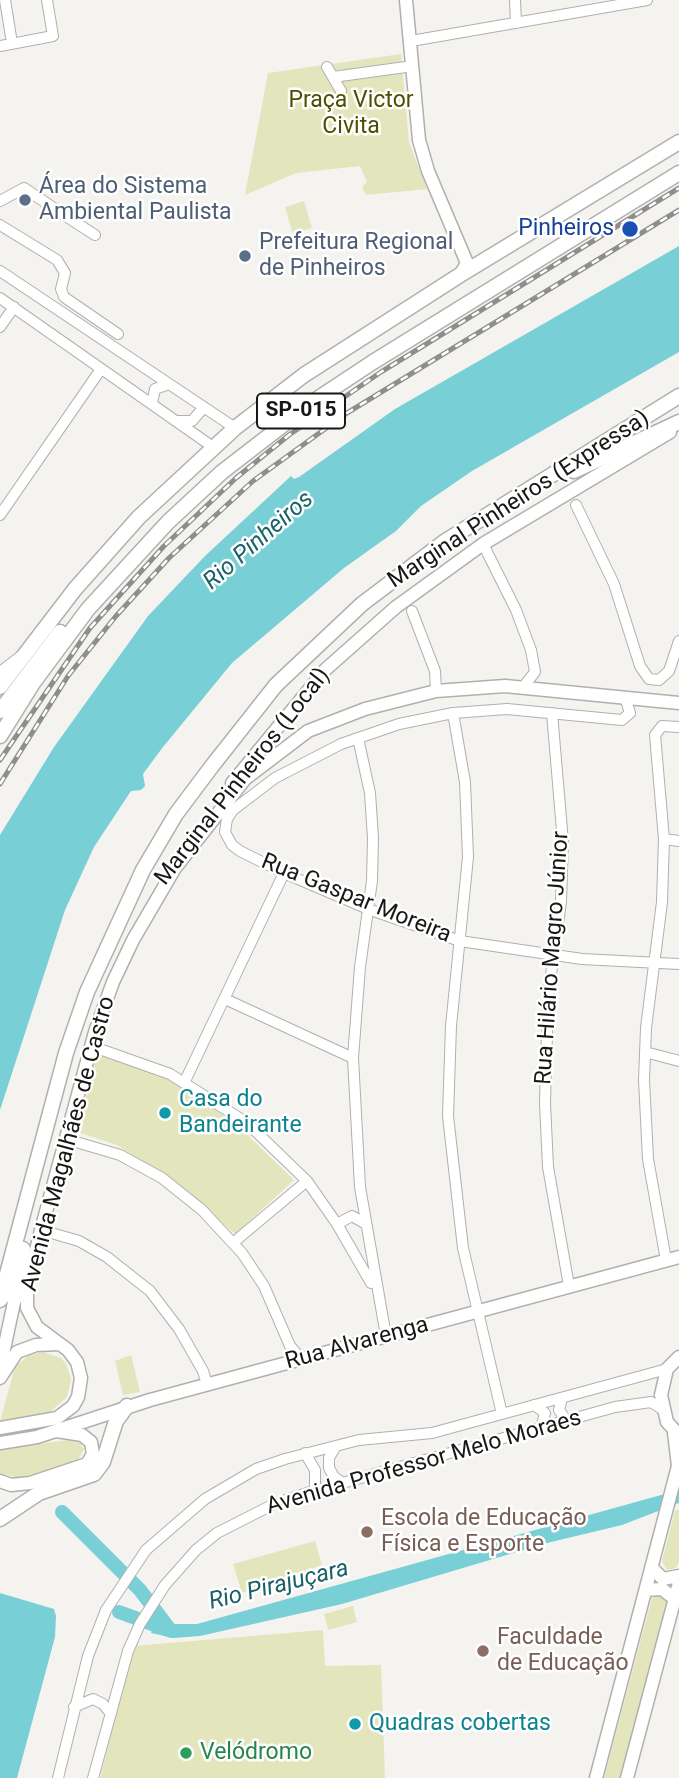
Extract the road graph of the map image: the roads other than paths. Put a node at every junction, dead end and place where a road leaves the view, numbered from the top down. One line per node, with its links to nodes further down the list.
1 (5, 0): 8 (street)
2 (47, 0): 8 (street)
3 (406, 0): 7 (main road)
4 (515, 0): 6 (street)
5 (647, 0): 6 (street)
6 (516, 23): 7 (street)
7 (411, 41): 10 (main road)
8 (12, 43): 9 (street)
9 (0, 46)
10 (413, 66): 11 (street); 18 (main road)
11 (341, 91)
12 (679, 142): 18 (highway)
13 (679, 173): 38 (highway, SP-015)
14 (0, 201): 16 (street)
15 (0, 225): 22 (street)
16 (94, 235)
17 (0, 271): 24 (street)
18 (460, 275): 32 (highway)
19 (0, 298): 20 (street)
20 (14, 307): 21 (street); 23 (street)
21 (0, 327)
22 (118, 334)
23 (102, 369): 26 (street); 36 (street)
24 (152, 374): 25 (street); 26 (street)
25 (169, 384): 28 (street); 29 (street)
26 (139, 395): 28 (street)
27 (679, 396): 34 (highway, Marginal Pinheiros (Expressa))
28 (152, 403): 30 (street)
29 (204, 407): 30 (street); 32 (street)
30 (177, 421): 33 (street)
31 (679, 424): 34 (highway); 37 (main road, Marginal Pinheiros (Local))
32 (235, 428): 33 (highway)
33 (213, 447): 41 (highway)
34 (527, 490): 83 (highway, Marginal Pinheiros (Expressa))
35 (576, 505): 40 (street)
36 (0, 515)
37 (483, 544): 45 (street); 50 (main road, Marginal Pinheiros (Local))
38 (88, 609): 51 (highway); 56 (highway, SP-015)
39 (412, 611): 42 (street)
40 (679, 641)
41 (21, 656): 43 (street); 44 (highway)
42 (435, 671): 46 (street); 47 (street)
43 (0, 672)
44 (0, 687)
45 (523, 687): 46 (main road, Avenida Magalhães de Castro); 48 (main road, Avenida Magalhães de Castro)
46 (453, 689): 47 (main road, Avenida Magalhães de Castro)
47 (436, 691): 55 (main road, Avenida Magalhães de Castro)
48 (625, 697): 49 (main road, Avenida Magalhães de Castro); 53 (street)
49 (679, 703)
50 (292, 707): 55 (main road); 83 (main road, Marginal Pinheiros (Local))
51 (0, 710)
52 (453, 713): 53 (street); 57 (street); 62 (street)
53 (552, 713): 63 (street, Rua Hilário Magro Júnior)
54 (679, 727): 58 (street)
55 (308, 731): 67 (main road, Avenida Magalhães de Castro)
56 (0, 736)
57 (358, 738): 60 (street, Rua Gaspar Moreira); 61 (street)
58 (664, 839): 59 (street); 64 (street)
59 (679, 841)
60 (284, 873): 61 (street, Rua Gaspar Moreira); 66 (street)
61 (368, 909): 62 (street, Rua Gaspar Moreira); 69 (street)
62 (460, 941): 63 (street, Rua Gaspar Moreira); 84 (street)
63 (554, 956): 64 (street, Rua Gaspar Moreira); 81 (street, Rua Hilário Magro Júnior)
64 (654, 964): 65 (street, Rua Gaspar Moreira); 68 (street)
65 (679, 964)
66 (225, 999): 69 (street); 71 (street)
67 (92, 1046): 71 (street); 72 (main road, Avenida Magalhães de Castro)
68 (645, 1052): 70 (street); 80 (street)
69 (353, 1058): 74 (street)
70 (679, 1061)
71 (185, 1082): 73 (street)
72 (66, 1139): 78 (main road, Avenida Magalhães de Castro); 79 (street)
73 (307, 1181): 76 (street); 79 (street)
74 (360, 1187): 75 (street); 77 (street)
75 (352, 1216): 76 (street); 77 (street)
76 (337, 1224): 82 (street)
77 (366, 1224): 82 (street)
78 (41, 1230): 86 (main road, Avenida Magalhães de Castro); 92 (street)
79 (234, 1242): 88 (street)
80 (673, 1259): 81 (main road, Rua Alvarenga)
81 (569, 1286): 84 (main road, Rua Alvarenga)
82 (376, 1293): 85 (street)
83 (7, 1300): 89 (main road, Marginal Pinheiros (Local))
84 (476, 1311): 85 (main road, Rua Alvarenga); 97 (street)
85 (386, 1336): 88 (main road, Rua Alvarenga)
86 (60, 1344): 91 (main road); 99 (main road, Avenida Magalhães de Castro)
87 (679, 1357): 90 (main road)
88 (301, 1359): 92 (main road, Rua Alvarenga)
89 (0, 1368)
90 (667, 1369): 93 (street, Avenida Professor Melo Moraes); 96 (main road)
91 (0, 1378)
92 (207, 1384): 95 (main road, Rua Alvarenga)
93 (562, 1398): 94 (street, Avenida Professor Melo Moraes); 98 (street)
94 (534, 1405): 97 (street, Avenida Professor Melo Moraes); 101 (street)
95 (127, 1406): 99 (main road, Rua Alvarenga); 109 (highway)
96 (662, 1409): 98 (street, Avenida Professor Melo Moraes); 102 (main road)
97 (502, 1414): 104 (street, Avenida Professor Melo Moraes)
98 (567, 1421): 101 (street, Avenida Professor Melo Moraes)
99 (52, 1426): 100 (main road); 103 (main road, Rua Alvarenga); 106 (main road)
100 (0, 1428)
101 (541, 1428): 107 (street, Avenida Professor Melo Moraes)
102 (677, 1433): 110 (main road)
103 (0, 1443)
104 (336, 1446): 105 (street, Avenida Professor Melo Moraes); 107 (street)
105 (305, 1454): 108 (street); 115 (street, Avenida Professor Melo Moraes)
106 (0, 1481)
107 (343, 1483): 108 (street, Avenida Professor Melo Moraes)
108 (315, 1490): 116 (street, Avenida Professor Melo Moraes)
109 (0, 1518)
110 (652, 1568): 111 (main road); 113 (main road)
111 (679, 1576)
112 (679, 1583): 114 (main road)
113 (646, 1590): 114 (main road); 119 (main road)
114 (675, 1599): 120 (main road)
115 (74, 1708): 116 (street); 117 (street, Avenida Professor Melo Moraes)
116 (111, 1714): 118 (street, Avenida Professor Melo Moraes)
117 (58, 1778)
118 (93, 1778)
119 (596, 1778)
120 (627, 1778)

